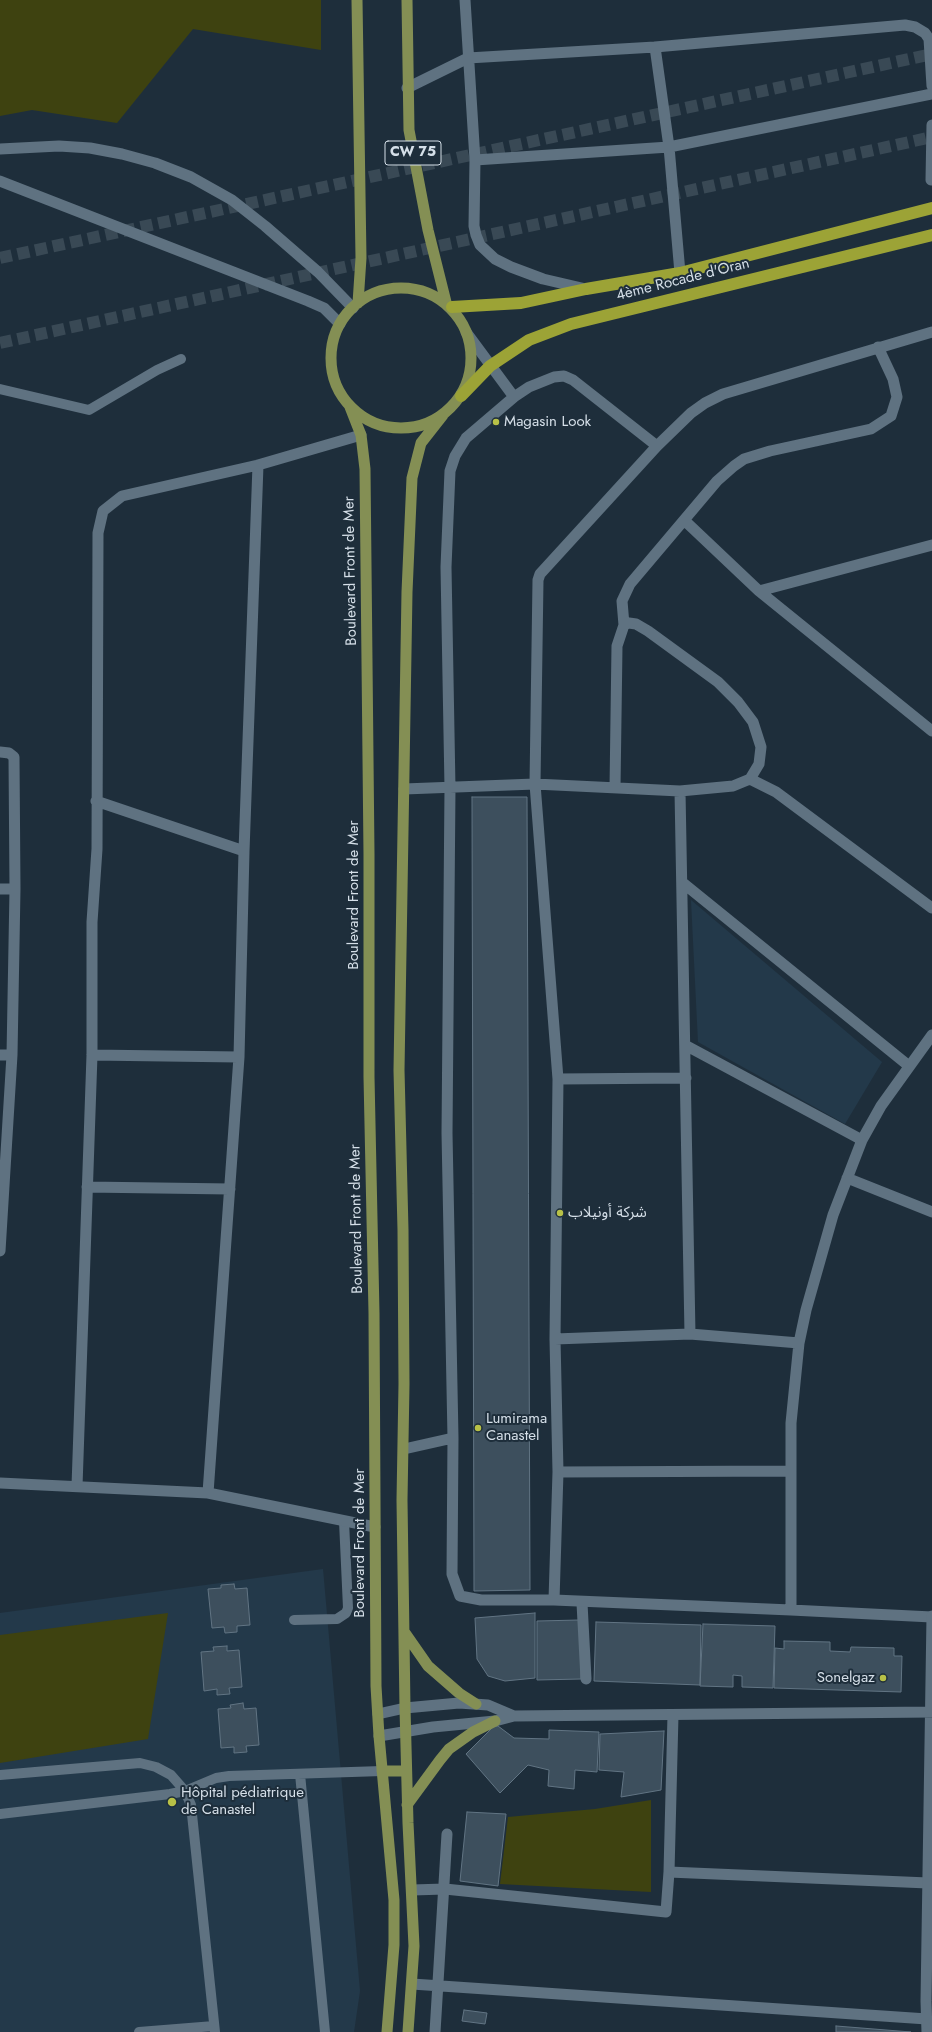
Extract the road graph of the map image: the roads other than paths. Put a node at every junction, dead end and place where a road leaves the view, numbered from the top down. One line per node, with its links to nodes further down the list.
1 (357, 0): 20 (main road)
2 (407, 0): 7 (main road, CW 75)
3 (465, 0): 5 (street)
4 (655, 47): 5 (street); 6 (street); 10 (street)
5 (468, 58): 7 (street); 12 (street)
6 (932, 86)
7 (407, 88): 19 (main road, CW 75)
8 (932, 94): 10 (street)
9 (932, 125): 13 (street)
10 (669, 147): 12 (street); 17 (street)
11 (0, 149): 20 (street)
12 (475, 160): 18 (street)
13 (931, 180)
14 (0, 181): 21 (street)
15 (932, 208): 17 (highway, 4ème Rocade d'Oran)
16 (932, 235): 26 (highway, 4ème Rocade d'Oran)
17 (680, 273): 18 (highway, 4ème Rocade d'Oran)
18 (586, 288): 19 (highway, 4ème Rocade d'Oran)
19 (449, 305): 20 (main road); 22 (main road)
20 (355, 306): 21 (main road)
21 (340, 324): 30 (main road)
22 (466, 332): 26 (street); 28 (main road)
23 (932, 332): 24 (street)
24 (878, 347): 33 (street); 35 (street)
25 (181, 359): 27 (lane)
26 (490, 366): 28 (highway, 4ème Rocade d'Oran); 29 (street)
27 (0, 389)
28 (461, 396): 31 (main road)
29 (514, 397): 33 (street); 44 (street)
30 (350, 407): 31 (main road); 32 (main road, Boulevard Front de Mer)
31 (443, 415): 43 (main road)
32 (361, 435): 34 (street); 79 (main road, Boulevard Front de Mer)
33 (657, 446): 42 (street)
34 (258, 465): 47 (street); 48 (street)
35 (684, 520): 37 (street); 38 (street)
36 (932, 545): 37 (street)
37 (758, 591): 39 (street)
38 (624, 625): 41 (street); 45 (street)
39 (932, 731)
40 (0, 752): 51 (street)
41 (750, 779): 46 (street); 52 (street)
42 (535, 784): 44 (street); 45 (street); 61 (street)
43 (404, 788): 44 (street); 72 (main road)
44 (450, 788): 71 (street)
45 (615, 788): 46 (street)
46 (680, 791): 49 (street)
47 (96, 801): 48 (street); 57 (street)
48 (244, 851): 58 (street)
49 (683, 883): 54 (street); 59 (street)
50 (0, 889): 51 (street)
51 (15, 889): 56 (street)
52 (932, 908)
53 (932, 1035): 59 (street)
54 (685, 1045): 60 (street); 62 (street)
55 (0, 1055): 56 (street)
56 (12, 1055): 67 (street)
57 (92, 1055): 58 (street); 64 (street)
58 (239, 1058): 65 (street)
59 (909, 1066): 62 (street)
60 (686, 1078): 61 (street); 68 (street)
61 (558, 1079): 69 (street)
62 (862, 1140): 63 (street)
63 (847, 1178): 66 (street); 70 (street)
64 (87, 1187): 65 (street); 76 (street)
65 (230, 1188): 77 (street)
66 (932, 1212)
67 (0, 1251)
68 (690, 1334): 69 (street); 70 (street)
69 (555, 1339): 74 (street)
70 (799, 1343): 73 (street)
71 (453, 1438): 72 (street); 80 (street)
72 (404, 1449): 85 (main road)
73 (791, 1471): 74 (street); 82 (street)
74 (558, 1472): 80 (street)
75 (0, 1483): 76 (street)
76 (77, 1486): 77 (street)
77 (208, 1493): 78 (street)
78 (344, 1521): 79 (street); 84 (lane)
79 (375, 1527): 90 (main road, Boulevard Front de Mer)
80 (554, 1600): 81 (street)
81 (582, 1603): 82 (street); 86 (street)
82 (791, 1610): 83 (street)
83 (932, 1617): 89 (street)
84 (294, 1620)
85 (405, 1632): 87 (main road); 88 (main road)
86 (586, 1679)
87 (476, 1704): 88 (street); 92 (street)
88 (405, 1708): 90 (street); 94 (main road)
89 (931, 1712): 91 (street); 105 (street)
90 (378, 1714): 95 (main road, Boulevard Front de Mer)
91 (673, 1715): 92 (street); 104 (street)
92 (514, 1716): 93 (street)
93 (495, 1721): 94 (street); 101 (main road)
94 (406, 1731): 95 (street); 97 (main road)
95 (379, 1736): 96 (main road, Boulevard Front de Mer)
96 (382, 1771): 97 (main road); 98 (lane); 114 (main road, Boulevard Front de Mer)
97 (406, 1771): 101 (main road)
98 (300, 1774): 100 (lane); 113 (lane)
99 (0, 1775): 100 (lane)
100 (185, 1791): 102 (lane); 111 (lane)
101 (407, 1805): 107 (main road)
102 (0, 1814)
103 (447, 1834): 106 (street)
104 (669, 1872): 105 (street); 106 (street)
105 (928, 1883): 110 (street)
106 (445, 1889): 107 (street); 109 (street)
107 (412, 1890): 108 (main road)
108 (412, 1984): 109 (street); 115 (main road)
109 (437, 1986): 110 (street); 116 (street)
110 (927, 2019): 117 (street)
111 (214, 2029): 112 (lane)
112 (139, 2032)
113 (325, 2032)
114 (387, 2032)
115 (408, 2032)
116 (435, 2032)
117 (927, 2032)

